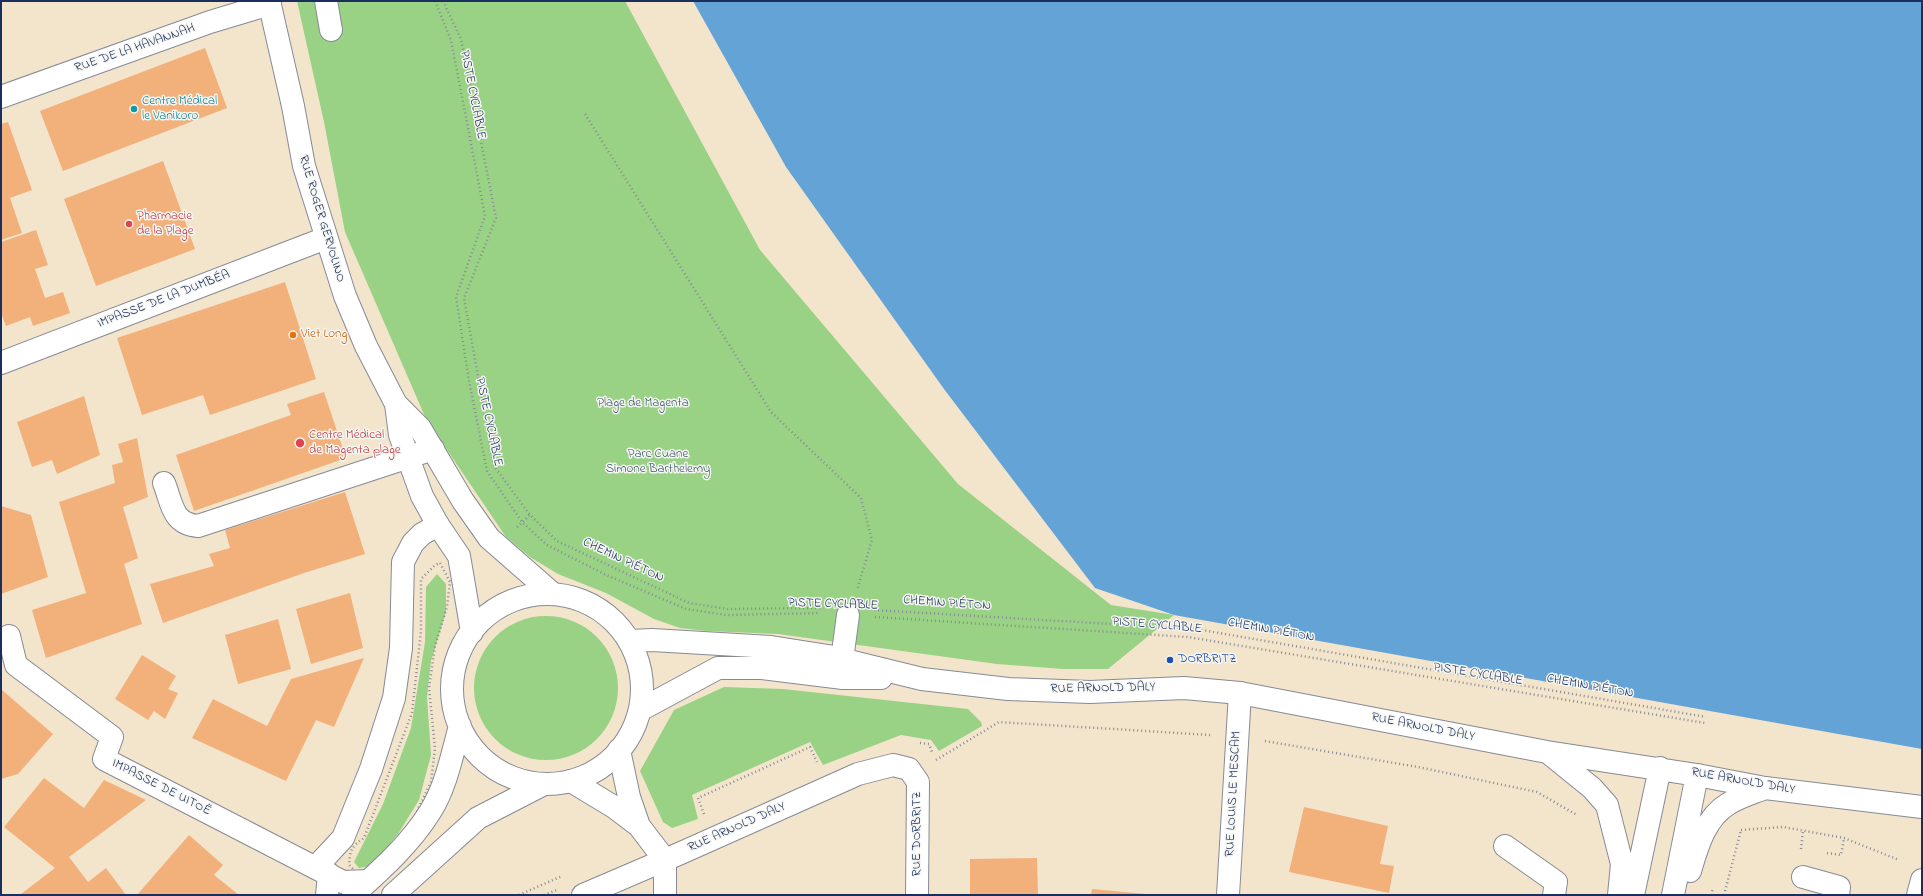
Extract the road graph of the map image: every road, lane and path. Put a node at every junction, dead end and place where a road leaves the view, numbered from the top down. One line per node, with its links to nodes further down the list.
1 (326, 1): 5 (main road)
2 (435, 1): 15 (path, PISTE CYCLABLE)
3 (444, 1): 14 (path, CHEMIN PIÉTON)
4 (269, 2): 6 (main road, RUE DE LA HAVANNAH); 8 (main road, RUE ROGER GERVOLINO)
5 (332, 30)
6 (1, 97)
7 (585, 114): 19 (path)
8 (326, 238): 9 (main road, IMPASSE DE LA DUMBÉA); 10 (main road, RUE ROGER GERVOLINO)
9 (1, 363)
10 (396, 404): 11 (main road, RUE ROGER GERVOLINO); 12 (main road, RUE ROGER GERVOLINO)
11 (433, 449): 12 (main road); 18 (main road, RUE ROGER GERVOLINO)
12 (408, 458): 13 (main road); 16 (main road, RUE ROGER GERVOLINO)
13 (164, 483)
14 (530, 515): 15 (path); 19 (path, CHEMIN PIÉTON)
15 (522, 522): 17 (path); 19 (path, PISTE CYCLABLE)
16 (438, 525): 20 (main road, RUE ROGER GERVOLINO); 51 (main road)
17 (514, 530)
18 (554, 594): 20 (main road); 22 (main road)
19 (850, 612): 23 (main road); 27 (path, CHEMIN PIÉTON); 28 (path, PISTE CYCLABLE)
20 (472, 632): 29 (main road)
21 (9, 636): 51 (main road, IMPASSE DE UITOË)
22 (630, 641): 23 (main road, RUE ARNOLD DALY); 26 (main road)
23 (842, 660): 24 (main road, RUE ARNOLD DALY)
24 (922, 679): 25 (main road, RUE ARNOLD DALY); 26 (main road, RUE ARNOLD DALY)
25 (1240, 693): 30 (main road, RUE LOUIS LE MESCAM); 32 (main road, RUE ARNOLD DALY)
26 (640, 710): 31 (main road)
27 (1706, 717)
28 (1705, 723)
29 (460, 726): 37 (main road); 55 (main road)
30 (1237, 737): 40 (path); 62 (main road, RUE LOUIS LE MESCAM)
31 (619, 750): 36 (main road); 41 (main road)
32 (1547, 752): 34 (main road, RUE ARNOLD DALY); 64 (main road)
33 (893, 765): 49 (main road, RUE ARNOLD DALY); 61 (main road, RUE DORBRITZ)
34 (1660, 768): 35 (main road, RUE ARNOLD DALY); 65 (main road)
35 (1697, 775): 38 (main road, RUE ARNOLD DALY); 66 (main road)
36 (571, 781): 37 (main road); 41 (main road)
37 (544, 784): 57 (main road)
38 (1765, 788): 39 (main road, RUE ARNOLD DALY); 67 (main road)
39 (1922, 807)
40 (1581, 818)
41 (639, 826): 49 (main road)
42 (1741, 830): 43 (path); 44 (path); 68 (path)
43 (1735, 831)
44 (1803, 831): 45 (path); 47 (path)
45 (1844, 838): 48 (path); 50 (path)
46 (1505, 846): 63 (main road)
47 (1800, 849)
48 (1842, 855)
49 (665, 860): 59 (main road, RUE ARNOLD DALY); 60 (main road)
50 (1899, 860)
51 (323, 870): 55 (main road); 56 (main road)
52 (567, 873): 58 (path)
53 (1803, 877): 69 (main road)
54 (1922, 880): 70 (main road)
55 (360, 888)
56 (327, 895)
57 (393, 895)
58 (519, 895)
59 (583, 895)
60 (665, 895)
61 (918, 895)
62 (1228, 895)
63 (1554, 895)
64 (1620, 895)
65 (1633, 895)
66 (1673, 895)
67 (1683, 895)
68 (1724, 895)
69 (1838, 895)
70 (1918, 895)

